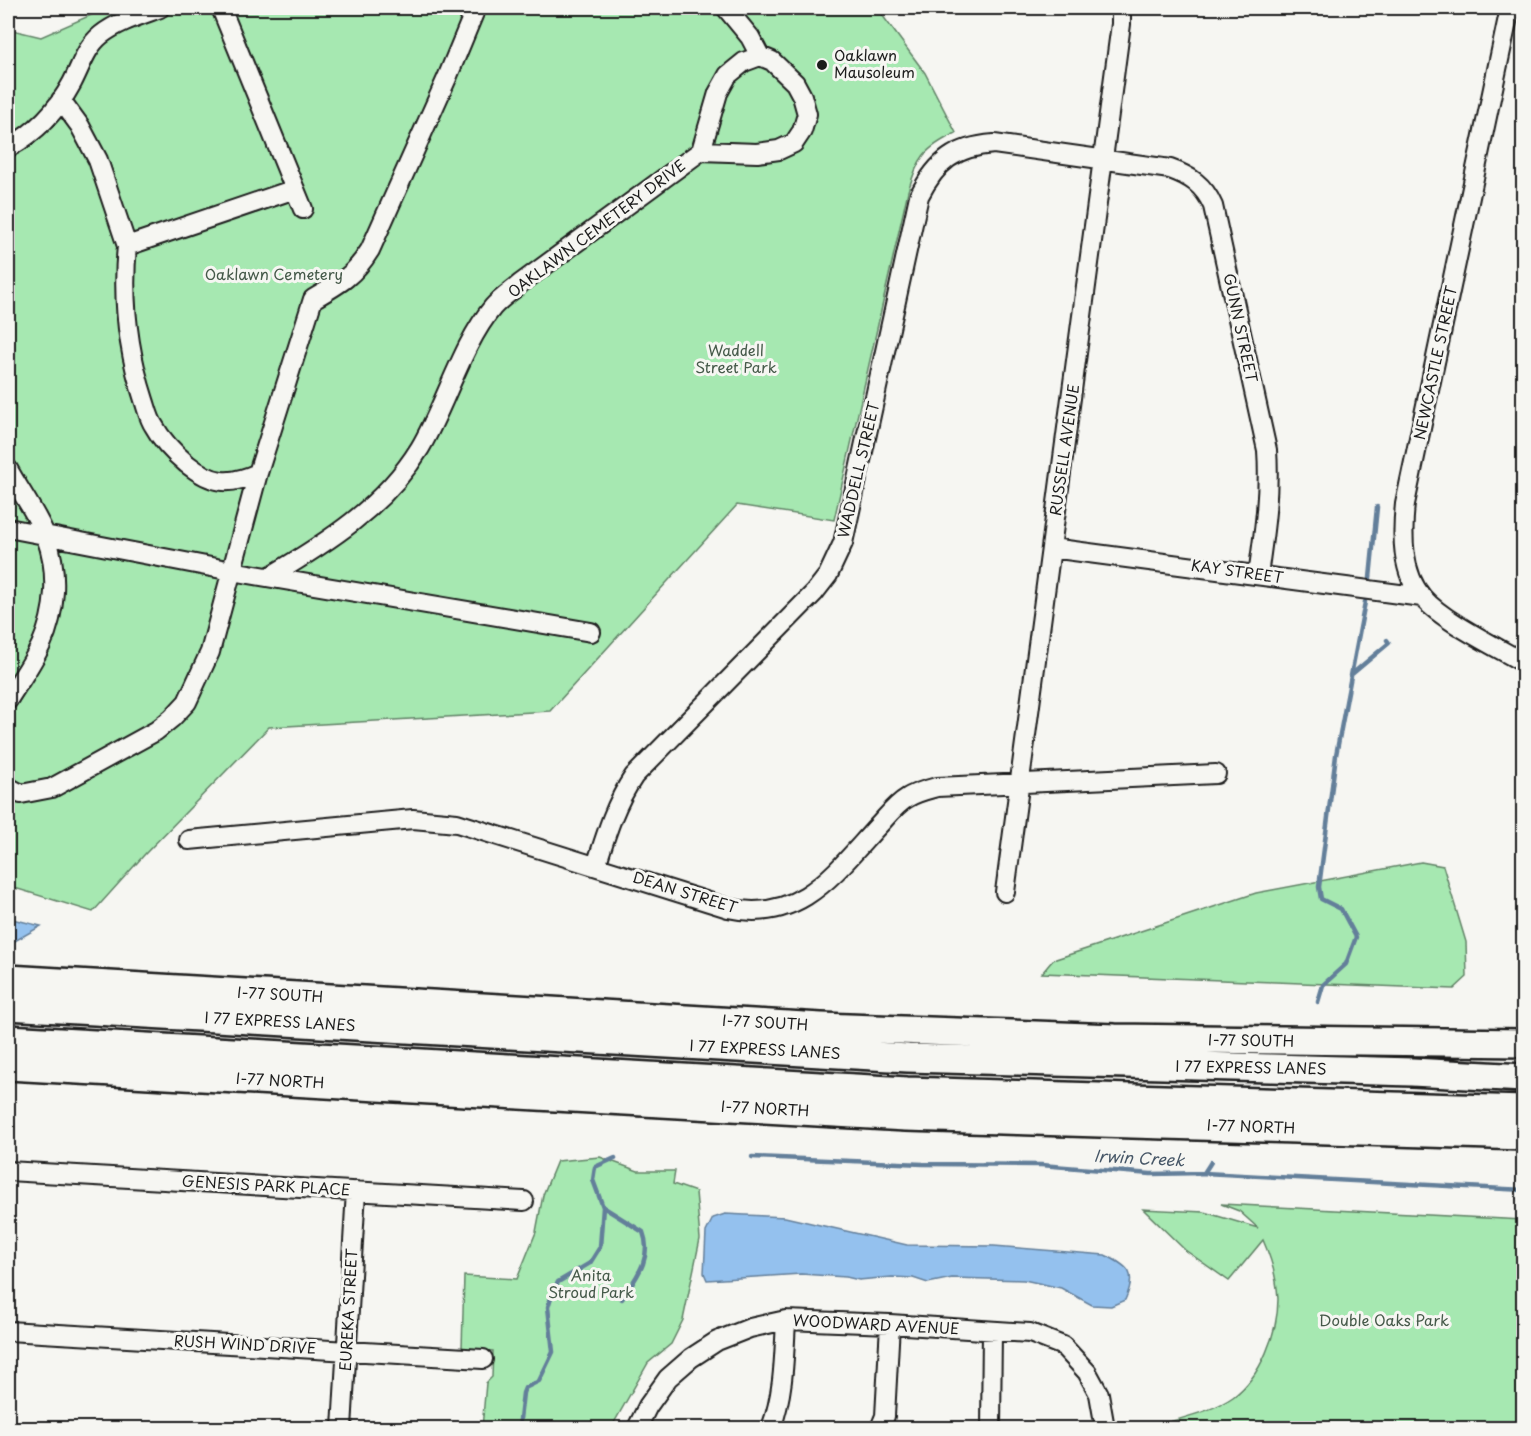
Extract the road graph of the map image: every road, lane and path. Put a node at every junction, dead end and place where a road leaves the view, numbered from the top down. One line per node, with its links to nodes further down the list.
1 (160, 8): 8 (street)
2 (221, 8): 12 (street)
3 (476, 8): 16 (street)
4 (726, 8): 7 (street, OAKLAWN CEMETERY DRIVE)
5 (1121, 8): 11 (street, RUSSELL AVENUE)
6 (1510, 8): 23 (street, NEWCASTLE STREET)
7 (760, 56): 10 (street, OAKLAWN CEMETERY DRIVE); 10 (street, OAKLAWN CEMETERY DRIVE)
8 (61, 100): 9 (street); 14 (street)
9 (8, 148)
10 (701, 151): 22 (street, OAKLAWN CEMETERY DRIVE)
11 (1104, 159): 19 (street, RUSSELL AVENUE); 21 (street, GUNN STREET); 31 (street, WADDELL STREET)
12 (295, 189): 13 (street); 14 (street)
13 (303, 210)
14 (127, 246): 16 (street)
15 (8, 469): 18 (street)
16 (258, 473): 20 (street)
17 (8, 528): 18 (street)
18 (46, 535): 20 (street); 26 (street)
19 (1052, 548): 21 (street, KAY STREET); 28 (street, RUSSELL AVENUE)
20 (232, 571): 22 (street); 29 (street)
21 (1258, 575): 23 (street, KAY STREET)
22 (269, 577): 24 (street)
23 (1422, 597): 25 (street, NEWCASTLE STREET)
24 (591, 632)
25 (1524, 663)
26 (8, 700)
27 (1216, 774): 28 (street, DEAN STREET)
28 (1020, 783): 31 (street, DEAN STREET); 32 (street, RUSSELL AVENUE)
29 (8, 787)
30 (189, 840): 31 (street, DEAN STREET)
31 (596, 866)
32 (1005, 892)
33 (8, 979): 36 (highway, I-77 SOUTH)
34 (8, 1006): 38 (highway, I 77 EXPRESS LANES)
35 (8, 1039): 39 (highway, I 77 EXPRESS LANES)
36 (1516, 1042)
37 (8, 1066): 40 (highway, I-77 NORTH)
38 (1524, 1077)
39 (1524, 1110)
40 (1524, 1136)
41 (8, 1171): 42 (street, GENESIS PARK PLACE)
42 (356, 1191): 43 (street, GENESIS PARK PLACE); 48 (street, EUREKA STREET)
43 (524, 1201)
44 (786, 1320): 45 (street, WOODWARD AVENUE); 51 (street, WOODWARD AVENUE); 52 (street)
45 (890, 1324): 47 (street, WOODWARD AVENUE); 53 (street)
46 (8, 1331): 48 (street, RUSH WIND DRIVE)
47 (992, 1331): 54 (street); 55 (street, WOODWARD AVENUE)
48 (347, 1351): 49 (street, RUSH WIND DRIVE); 50 (street, EUREKA STREET)
49 (483, 1359)
50 (342, 1428)
51 (637, 1428)
52 (771, 1428)
53 (880, 1428)
54 (991, 1428)
55 (1105, 1428)

